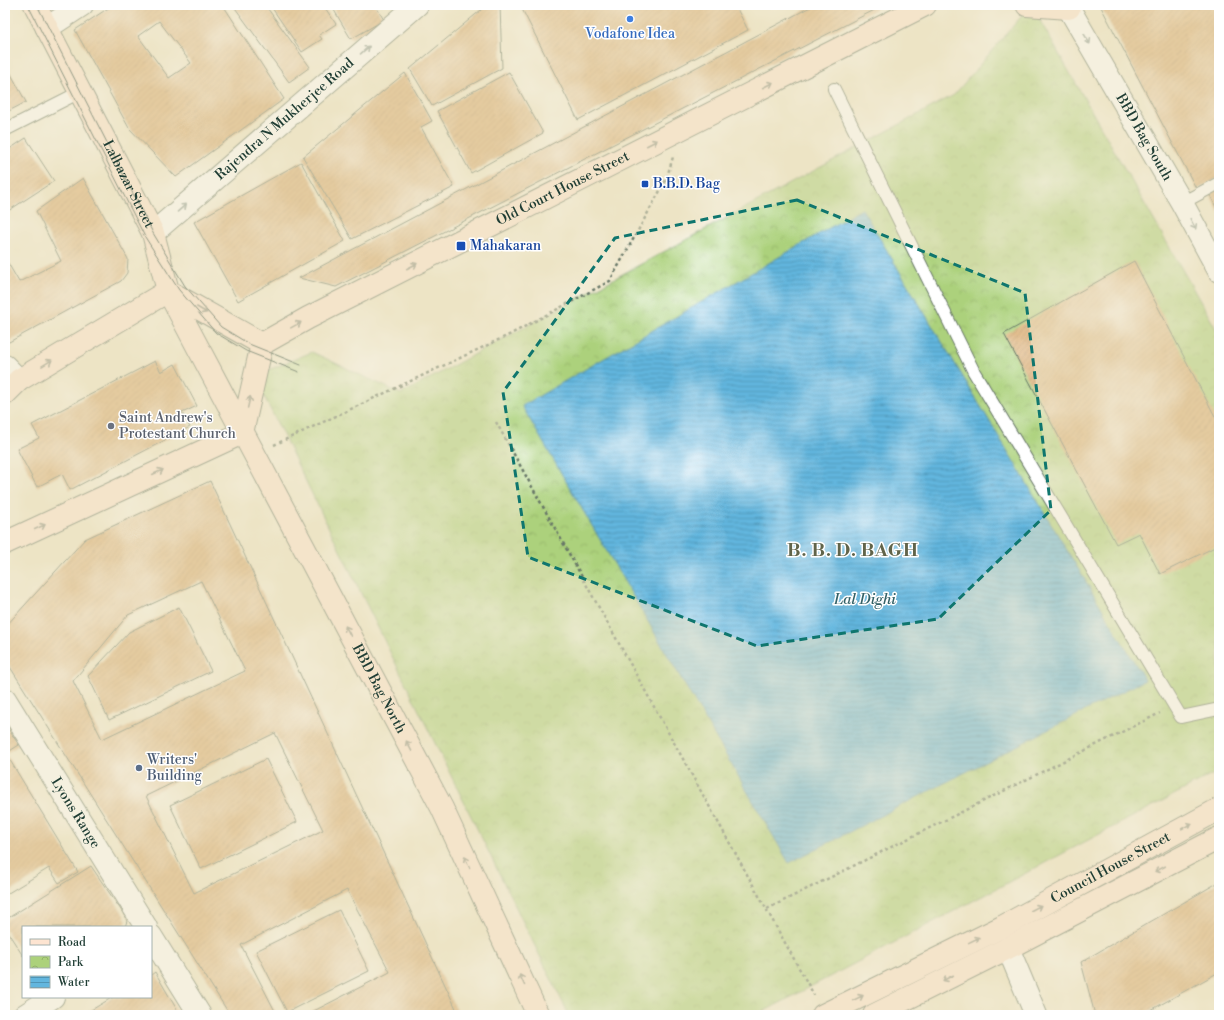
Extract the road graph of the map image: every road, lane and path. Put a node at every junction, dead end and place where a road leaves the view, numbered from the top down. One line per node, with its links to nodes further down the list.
1 (35, 5): 7 (main road, Lalbazar Street)
2 (82, 5): 7 (street)
3 (417, 5): 14 (street, Rajendra N Mukherjee Road, one-way to 3)
4 (925, 5): 17 (main road, Old Court House Street, one-way to 4)
5 (1027, 5): 6 (main road)
6 (1068, 7): 13 (street, BBD Bag South, one-way to 13)
7 (47, 28): 9 (main road, Lalbazar Street)
8 (834, 89): 25 (lane)
9 (80, 92): 10 (lane); 14 (main road, Lalbazar Street)
10 (5, 130)
11 (666, 180): 22 (path)
12 (1219, 183): 13 (lane)
13 (1182, 203): 15 (street, BBD Bag South, one-way to 15)
14 (153, 233): 16 (main road, Lalbazar Street)
15 (1219, 272)
16 (168, 291): 17 (main road, one-way to 17); 18 (main road, Lalbazar Street); 19 (main road, one-way to 16)
17 (262, 344): 21 (main road, one-way to 17)
18 (208, 368): 21 (main road, BBD Bag North)
19 (10, 380)
20 (496, 422): 29 (path)
21 (242, 433): 22 (main road, BBD Bag North); 23 (main road, one-way to 21)
22 (254, 455): 37 (main road, BBD Bag North, one-way to 22)
23 (5, 543)
24 (5, 699): 30 (street, Lyons Range)
25 (1219, 709)
26 (1167, 710): 29 (path)
27 (1219, 809): 34 (main road, Council House Street, one-way to 27)
28 (1219, 838): 32 (main road, one-way to 32)
29 (767, 909): 34 (path)
30 (145, 926)
31 (152, 938): 36 (street)
32 (1008, 948): 38 (main road, one-way to 38); 39 (street)
33 (51, 998): 35 (street)
34 (824, 1014)
35 (25, 1015)
36 (200, 1015)
37 (538, 1015)
38 (874, 1015)
39 (1036, 1015)

